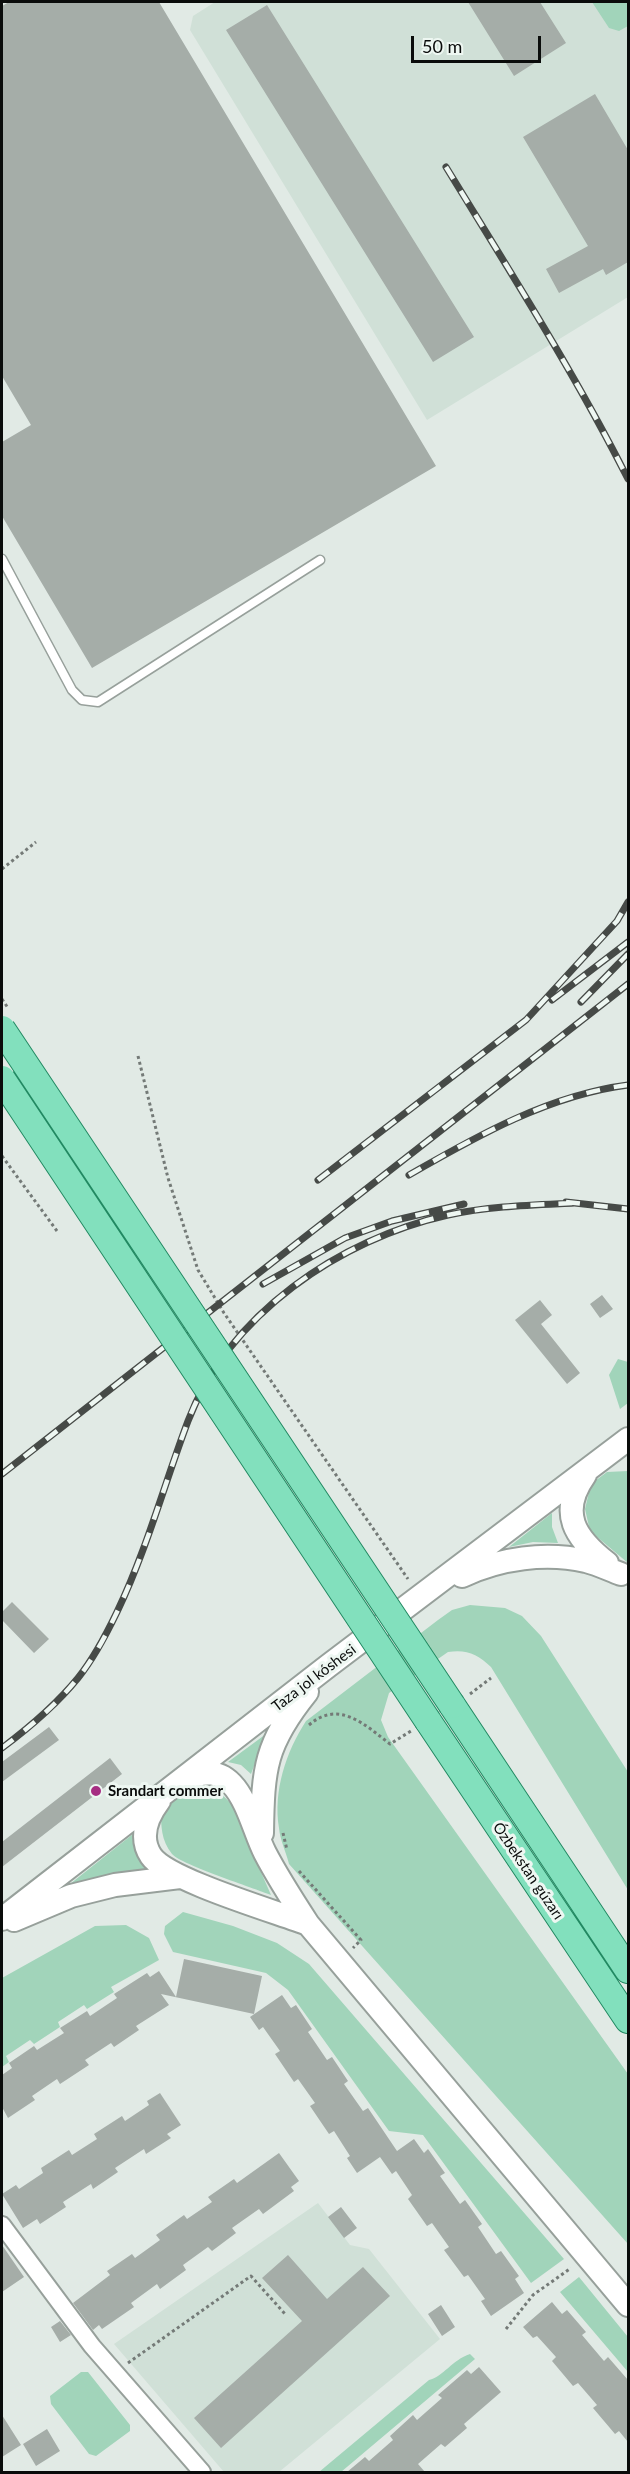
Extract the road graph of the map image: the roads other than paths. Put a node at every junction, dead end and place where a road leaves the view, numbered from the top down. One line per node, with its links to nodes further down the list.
1 (2, 559): 2 (lane)
2 (320, 561)
3 (2, 1029): 17 (main road, Ózbekstan gúzarı, bridge)
4 (2, 1079): 18 (main road, Ózbekstan gúzarı, bridge)
5 (628, 1439): 7 (main road, Taza jol kóshesi)
6 (628, 1457): 7 (main road)
7 (592, 1468): 8 (main road); 9 (main road, Taza jol kóshesi)
8 (625, 1577): 9 (main road)
9 (429, 1592): 10 (main road, Taza jol kóshesi)
10 (328, 1666): 11 (main road, Taza jol kóshesi); 12 (main road)
11 (167, 1790): 12 (main road); 13 (main road); 14 (main road, Taza jol kóshesi)
12 (262, 1847): 15 (main road)
13 (180, 1877): 15 (main road); 16 (main road)
14 (2, 1919)
15 (308, 1924): 20 (main road)
16 (2, 1925)
17 (628, 1970)
18 (628, 2020)
19 (2, 2225): 21 (street)
20 (628, 2305)
21 (202, 2472)

